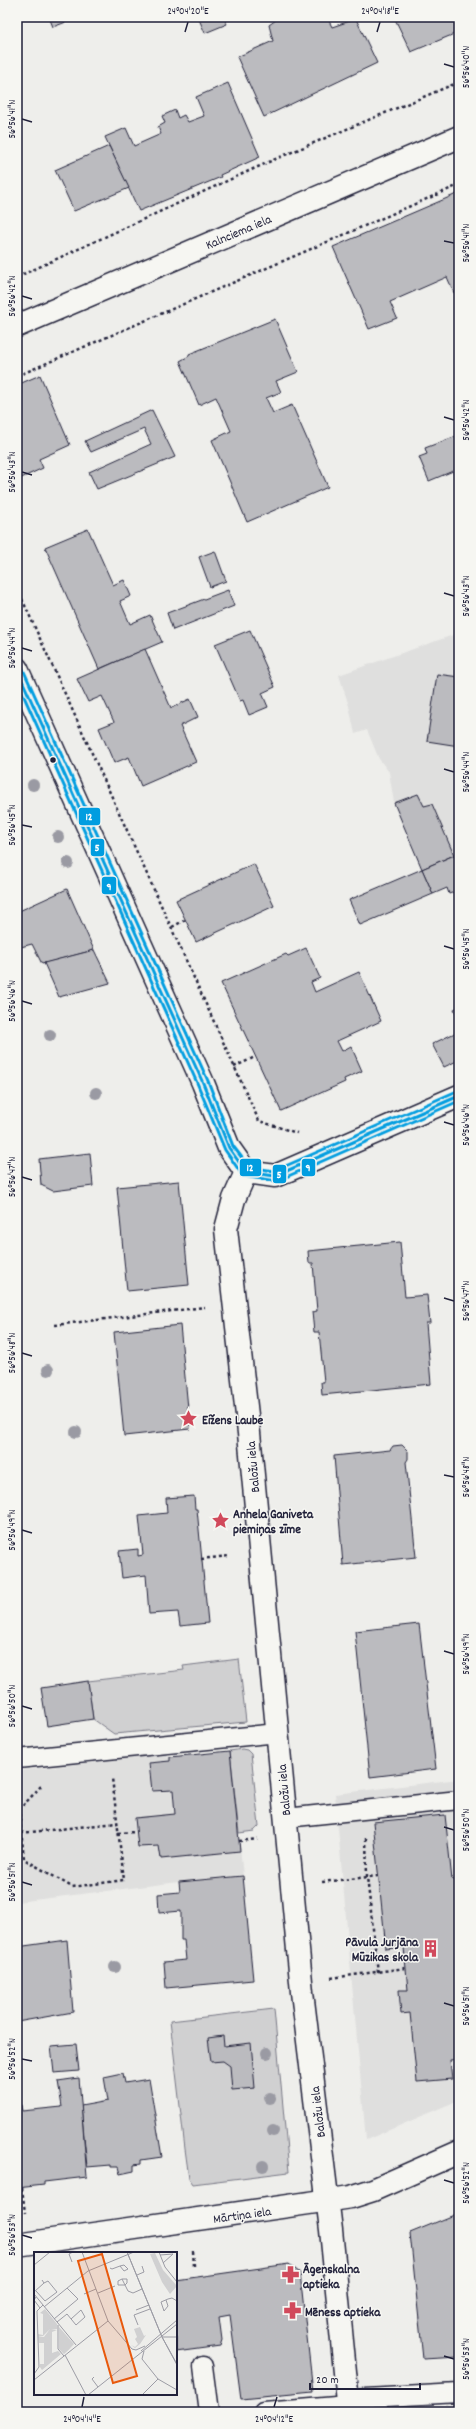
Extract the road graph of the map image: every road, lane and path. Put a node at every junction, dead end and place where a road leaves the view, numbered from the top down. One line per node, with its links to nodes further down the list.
1 (459, 82): 4 (path)
2 (459, 137): 5 (street, Kalnciema iela)
3 (459, 185): 6 (path)
4 (17, 278)
5 (17, 326)
6 (17, 376)
7 (17, 588): 10 (path)
8 (17, 669): 13 (street)
9 (185, 920): 10 (path)
10 (172, 927): 12 (path)
11 (459, 1096): 13 (street)
12 (289, 1130)
13 (246, 1172): 18 (street, Baložu iela)
14 (207, 1307): 15 (path)
15 (55, 1325)
16 (234, 1556): 17 (path)
17 (201, 1559)
18 (278, 1733): 19 (lane); 23 (street, Baložu iela)
19 (17, 1759)
20 (111, 1771): 24 (path)
21 (46, 1780): 25 (path)
22 (459, 1800): 23 (lane)
23 (286, 1818): 39 (street, Baložu iela)
24 (117, 1823): 25 (path); 27 (path)
25 (21, 1832): 27 (path)
26 (136, 1832): 27 (path)
27 (118, 1833)
28 (264, 1838): 29 (path)
29 (239, 1841)
30 (368, 1865): 32 (path)
31 (378, 1876): 32 (path)
32 (367, 1877): 33 (path); 35 (path)
33 (326, 1882)
34 (406, 1968): 35 (path)
35 (378, 1972): 36 (path)
36 (336, 1977)
37 (459, 2152): 39 (street, Mārtiņa iela)
38 (22, 2188): 40 (path)
39 (327, 2201): 41 (street, Mārtiņa iela); 44 (street, Baložu iela)
40 (25, 2209)
41 (17, 2245)
42 (203, 2366): 45 (lane)
43 (459, 2393): 44 (lane)
44 (348, 2405): 46 (lane)
45 (210, 2412)
46 (264, 2412)

